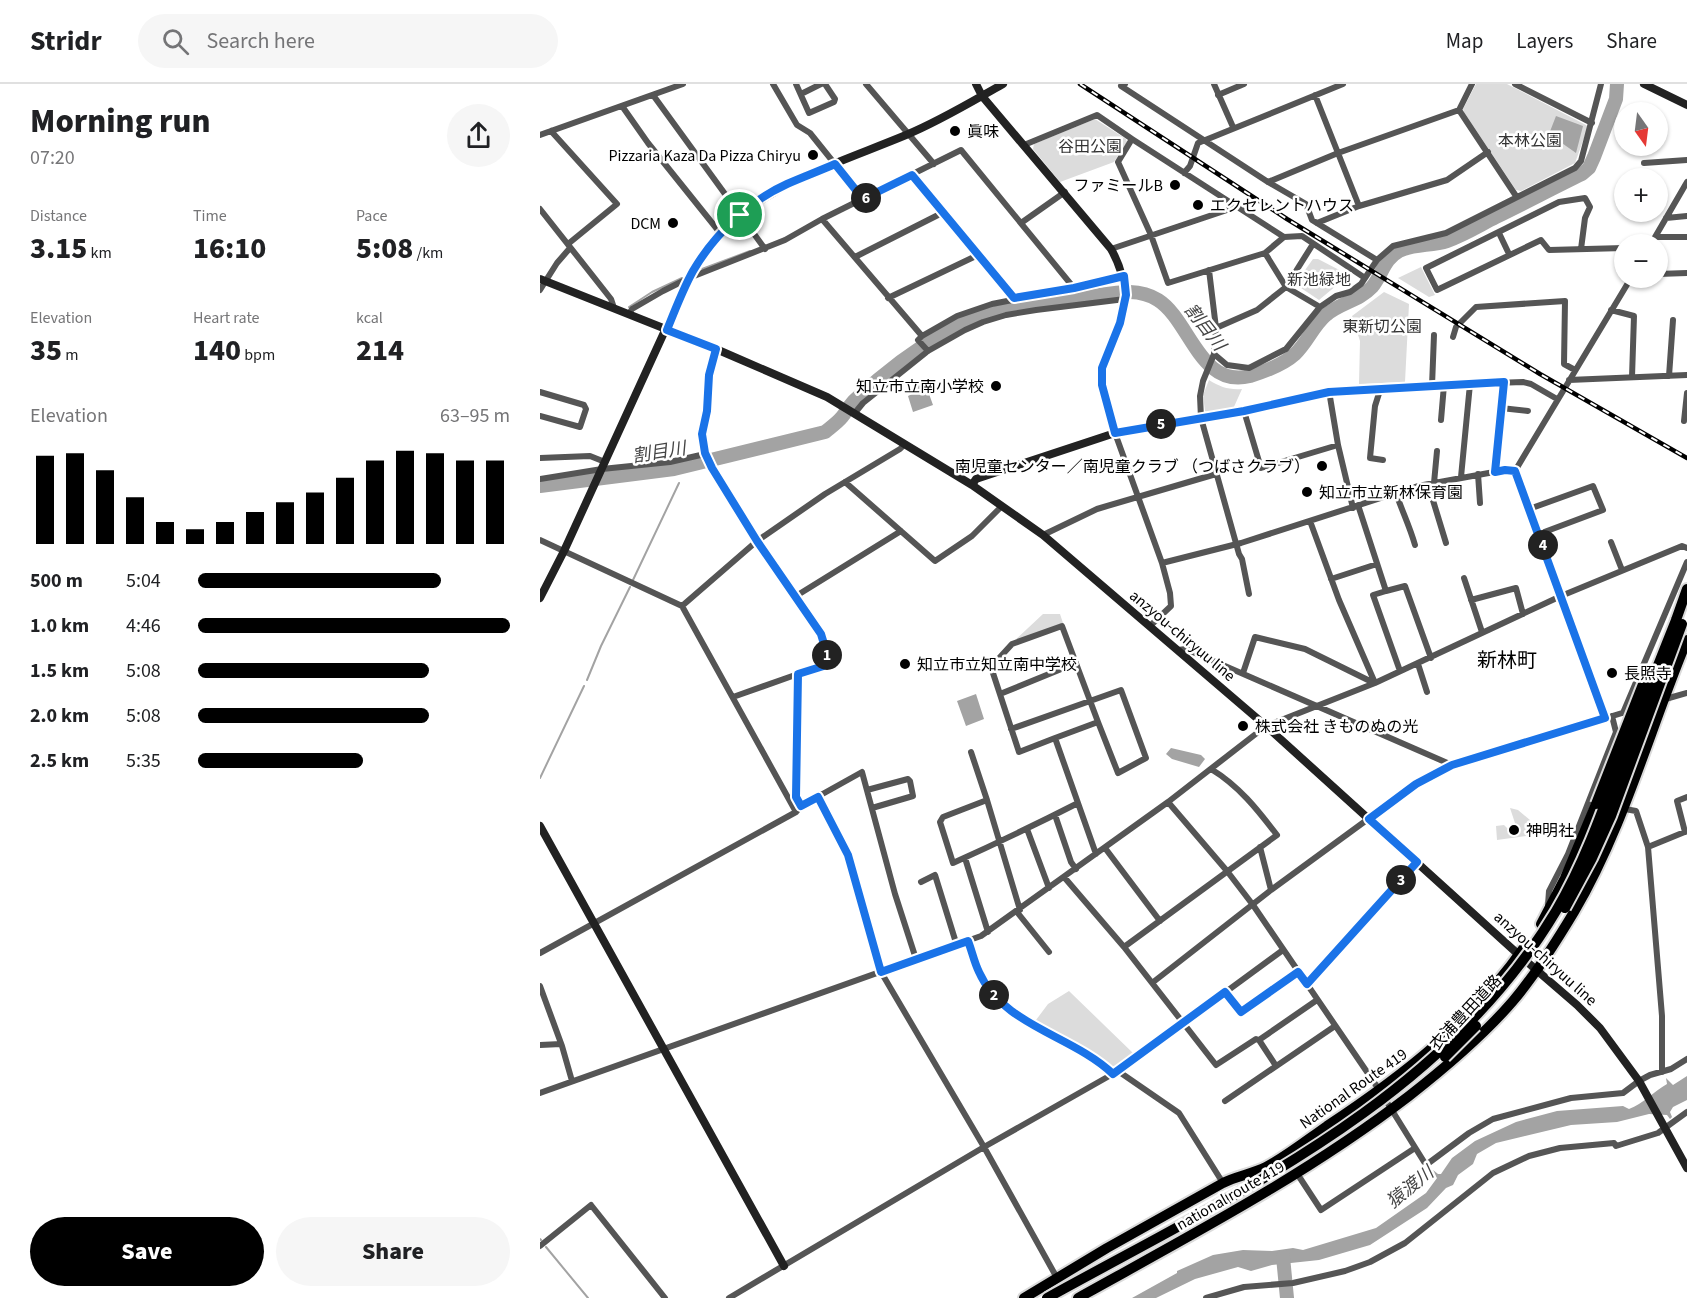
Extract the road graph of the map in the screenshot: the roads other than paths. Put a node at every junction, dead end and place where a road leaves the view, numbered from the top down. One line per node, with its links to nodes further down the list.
1 (683, 84): 17 (street)
2 (773, 84): 36 (street)
3 (796, 84): 16 (street)
4 (823, 84): 16 (street); 16 (street)
5 (866, 84): 28 (street)
6 (976, 84): 20 (street)
7 (1003, 84): 20 (street)
8 (1125, 84): 30 (street)
9 (1214, 84): 18 (street)
10 (1244, 84): 18 (street)
11 (1343, 84): 19 (street)
12 (1472, 84): 23 (street)
13 (1515, 84): 24 (street)
14 (1601, 84): 24 (street)
15 (1644, 84): 21 (street)
16 (801, 93)
17 (653, 95): 22 (street); 49 (street)
18 (1218, 95): 25 (street)
19 (1315, 95): 25 (street); 33 (street)
20 (982, 96): 28 (street); 31 (street)
21 (1687, 105)
22 (622, 106): 26 (street); 57 (street)
23 (1459, 110): 32 (street); 33 (street)
24 (1592, 123): 43 (street)
25 (1233, 128): 30 (street)
26 (551, 131): 27 (street); 63 (street)
27 (540, 135)
28 (908, 135): 36 (street); 37 (street)
29 (1132, 139): 31 (street); 38 (street); 58 (street)
30 (1204, 140): 38 (street); 40 (street)
31 (1024, 145): 42 (street)
32 (1488, 152): 43 (street); 46 (street)
33 (1338, 153): 40 (street); 46 (street)
34 (1687, 160): 35 (street)
35 (1644, 163)
36 (835, 164): 44 (street); 49 (street)
37 (934, 164): 39 (street); 54 (street)
38 (1184, 173): 45 (street)
39 (912, 175): 44 (street); 48 (street)
40 (1268, 182): 55 (street)
41 (1687, 182): 50 (street)
42 (1065, 192): 54 (street); 66 (street)
43 (1516, 196): 72 (street)
44 (863, 199): 53 (street)
45 (1236, 207): 58 (street); 59 (street)
46 (1359, 207): 55 (street)
47 (540, 209): 63 (street)
48 (942, 213): 69 (street); 71 (street)
49 (740, 215): 57 (street); 65 (street)
50 (1668, 215)
51 (1687, 216): 52 (street)
52 (1668, 218)
53 (822, 219): 65 (street); 71 (street)
54 (1021, 223): 81 (street)
55 (1317, 223): 72 (street)
56 (1499, 232): 67 (street); 70 (street); 70 (street)
57 (721, 234): 76 (street)
58 (1151, 235): 66 (street); 73 (street)
59 (1284, 237): 62 (street); 68 (street)
60 (1668, 237): 61 (street)
61 (1687, 237)
62 (1313, 244): 77 (street); 80 (street)
63 (569, 246): 78 (street); 88 (street)
64 (1614, 248): 67 (street)
65 (765, 249): 76 (street)
66 (1111, 249): 79 (street)
67 (1581, 249): 70 (street)
68 (1265, 253): 73 (street); 80 (street)
69 (978, 255): 85 (street); 86 (street)
70 (1509, 255)
71 (855, 257): 85 (street)
72 (1377, 260): 77 (street)
73 (1209, 270): 92 (street)
74 (1687, 273): 75 (street)
75 (1668, 274)
76 (689, 278): 90 (street); 93 (street)
77 (1365, 278): 87 (street)
78 (543, 280): 83 (street); 88 (street, anzyou-chiryuu line)
79 (1125, 280): 81 (street); 84 (street)
80 (1286, 287): 87 (street); 92 (street)
81 (1074, 288): 86 (street)
82 (1624, 288): 89 (street)
83 (540, 290)
84 (1125, 297): 98 (street); 123 (street)
85 (888, 298): 96 (street)
86 (1014, 298): 96 (street)
87 (1320, 307): 99 (street)
88 (614, 308): 90 (street, anzyou-chiryuu line)
89 (1611, 310): 100 (street); 103 (street)
90 (629, 314): 93 (street, anzyou-chiryuu line)
91 (1673, 320): 102 (street)
92 (1216, 328): 99 (street)
93 (667, 330): 97 (street, anzyou-chiryuu line); 130 (street)
94 (1434, 335): 108 (street)
95 (1453, 337): 100 (street)
96 (920, 338): 98 (street)
97 (716, 349): 118 (street, anzyou-chiryuu line); 127 (street)
98 (928, 351): 118 (street)
99 (1213, 356): 120 (street)
100 (1575, 370): 104 (street)
101 (1687, 375): 102 (street)
102 (1669, 376): 103 (street)
103 (1632, 378): 104 (street)
104 (1569, 381): 113 (street)
105 (1504, 382): 106 (street); 113 (street); 115 (street)
106 (1470, 384): 107 (street); 135 (street)
107 (1444, 385): 108 (street); 121 (street)
108 (1432, 386): 109 (street)
109 (1381, 387): 110 (street); 129 (street)
110 (1329, 392): 116 (street); 125 (street)
111 (541, 393): 114 (street); 119 (street)
112 (1687, 393): 122 (street)
113 (1557, 399): 131 (street)
114 (540, 401)
115 (1501, 408): 117 (street); 132 (street)
116 (1244, 411): 120 (street); 125 (street)
117 (1528, 411)
118 (854, 414): 124 (street, anzyou-chiryuu line)
119 (540, 416)
120 (1201, 418): 123 (street); 133 (street)
121 (1441, 420)
122 (1684, 421)
123 (1115, 433): 139 (street); 141 (street)
124 (905, 444): 137 (street); 139 (street, anzyou-chiryuu line)
125 (1338, 445): 144 (street)
126 (1437, 451): 138 (street)
127 (705, 453): 130 (street); 151 (street)
128 (540, 458): 130 (street)
129 (1383, 460)
130 (603, 466): 136 (street); 157 (street)
131 (1515, 471): 132 (street); 145 (street)
132 (1495, 472): 134 (street)
133 (1216, 474): 141 (street); 152 (street)
134 (1478, 474): 135 (street); 142 (street)
135 (1461, 477): 138 (street)
136 (540, 479)
137 (845, 482): 147 (street); 151 (street)
138 (1431, 483): 140 (street); 154 (street)
139 (972, 486): 143 (street, anzyou-chiryuu line)
140 (1396, 493): 144 (street); 155 (street)
141 (1138, 498): 149 (street); 159 (street)
142 (1480, 503)
143 (1002, 506): 147 (street); 149 (street, anzyou-chiryuu line)
144 (1356, 506): 146 (street); 160 (street)
145 (1529, 509): 148 (street); 148 (street)
146 (1310, 521): 152 (street); 163 (street)
147 (901, 531): 168 (street)
148 (1539, 534): 167 (street)
149 (1043, 535): 175 (street, anzyou-chiryuu line)
150 (540, 540): 157 (street)
151 (757, 541): 168 (street); 171 (street)
152 (1237, 542): 159 (street); 166 (street)
153 (1611, 542): 161 (street)
154 (1446, 543)
155 (1415, 545)
156 (1687, 548): 161 (street)
157 (564, 551): 169 (street); 171 (street)
158 (1687, 562): 195 (street)
159 (1162, 563): 175 (street)
160 (1377, 564): 163 (street); 165 (street)
161 (1622, 570): 167 (street)
162 (1464, 578): 170 (street)
163 (1331, 579): 187 (street)
164 (1687, 589): 174 (highway, National Route 419)
165 (1386, 591): 180 (street); 184 (street)
166 (1248, 594)
167 (1561, 596): 173 (street); 196 (street)
168 (796, 597): 185 (street)
169 (540, 598)
170 (1472, 600): 173 (street); 176 (street)
171 (682, 606): 191 (street)
172 (1687, 611): 285 (highway, 衣浦豊田道路, bridge)
173 (1523, 614): 176 (street)
174 (1676, 620): 234 (highway, National Route 419, bridge); 284 (highway, 衣浦豊田道路, bridge)
175 (1150, 626): 178 (street, anzyou-chiryuu line)
176 (1482, 632): 180 (street)
177 (1687, 640): 182 (highway)
178 (1178, 650): 186 (street); 198 (street, anzyou-chiryuu line)
179 (1687, 653): 182 (street)
180 (1431, 658): 183 (street)
181 (1076, 663): 190 (street); 190 (street); 192 (street)
182 (1677, 663): 193 (highway)
183 (1418, 664): 184 (street); 188 (street)
184 (1400, 671): 187 (street)
185 (798, 674): 191 (street); 210 (street)
186 (1243, 674): 187 (street); 194 (street)
187 (1375, 683): 194 (street)
188 (1427, 693)
189 (1687, 693): 193 (street)
190 (1000, 694): 199 (street)
191 (733, 697): 213 (street)
192 (1090, 700): 197 (street); 197 (street); 199 (street)
193 (1664, 700): 195 (street); 212 (highway)
194 (1316, 705): 198 (street); 202 (street)
195 (1623, 713): 196 (street)
196 (1608, 717): 202 (street); 234 (street)
197 (1098, 722): 200 (street)
198 (1266, 726): 203 (street); 215 (street, anzyou-chiryuu line)
199 (1011, 729): 200 (street)
200 (1055, 738): 209 (street)
201 (971, 752): 207 (street)
202 (1452, 765): 215 (street)
203 (1211, 769): 208 (street); 220 (street)
204 (867, 790): 205 (street); 211 (street); 211 (street)
205 (818, 797): 210 (street); 247 (street)
206 (1687, 797): 218 (street)
207 (987, 800): 219 (street); 224 (street)
208 (1168, 802): 222 (street); 227 (street)
209 (1078, 803): 214 (street); 223 (street)
210 (801, 806): 213 (street)
211 (872, 808): 245 (street)
212 (1625, 809): 221 (street); 246 (highway)
213 (796, 812): 236 (street)
214 (1055, 815): 217 (street); 226 (street)
215 (1369, 819): 225 (street, anzyou-chiryuu line); 231 (street)
216 (540, 826): 236 (street)
217 (1027, 829): 219 (street); 230 (street)
218 (1686, 832): 221 (street)
219 (999, 842): 224 (street); 233 (street)
220 (1260, 847): 227 (street); 231 (street)
221 (1648, 847): 263 (street)
222 (1105, 848): 223 (street); 235 (street)
223 (1096, 854): 226 (street)
224 (965, 858): 237 (street)
225 (1417, 862): 244 (street, anzyou-chiryuu line); 250 (street)
226 (1076, 869): 228 (street)
227 (1227, 871): 232 (street); 235 (street)
228 (1064, 877): 230 (street); 240 (street)
229 (921, 882): 239 (street)
230 (1049, 888): 233 (street)
231 (1271, 890): 232 (street)
232 (1253, 905): 241 (street); 249 (street)
233 (1019, 911): 237 (street); 242 (street)
234 (1547, 916): 244 (highway, National Route 419)
235 (1160, 921): 240 (street)
236 (595, 924): 243 (street); 259 (street)
237 (988, 932): 238 (street)
238 (968, 941): 239 (street); 262 (street)
239 (957, 946): 245 (street)
240 (1124, 947): 249 (street)
241 (1283, 950): 248 (street); 252 (street)
242 (1049, 952)
243 (540, 953)
244 (1519, 955): 246 (street, anzyou-chiryuu line); 266 (highway, National Route 419)
245 (916, 959): 247 (street)
246 (1536, 969): 265 (street, anzyou-chiryuu line); 269 (highway)
247 (881, 972): 259 (street); 272 (street)
248 (1298, 972): 250 (street); 252 (street)
249 (1152, 983): 254 (street)
250 (1307, 984): 253 (street)
251 (540, 986): 257 (street)
252 (1225, 992): 254 (street)
253 (1317, 1000): 255 (street); 256 (street)
254 (1183, 1023): 256 (street); 262 (street)
255 (1335, 1026): 261 (street); 266 (street)
256 (1259, 1040): 261 (street)
257 (561, 1044): 258 (street); 264 (street)
258 (540, 1045)
259 (663, 1048): 264 (street); 278 (street)
260 (1687, 1059): 263 (street)
261 (1276, 1066): 268 (street)
262 (1116, 1072): 272 (street); 276 (street)
263 (1662, 1072): 265 (street)
264 (572, 1081): 267 (street)
265 (1640, 1083): 271 (street, anzyou-chiryuu line); 273 (street)
266 (1380, 1091): 269 (street); 276 (highway, National Route 419)
267 (540, 1094)
268 (1225, 1101)
269 (1391, 1110): 273 (street); 286 (highway, national route 419)
270 (1687, 1112): 271 (street)
271 (1663, 1126): 274 (street, anzyou-chiryuu line); 287 (street)
272 (984, 1147): 278 (street); 279 (street)
273 (1415, 1148): 275 (street)
274 (1687, 1168)
275 (1300, 1178)
276 (1221, 1188): 279 (highway, national route 419); 283 (highway)
277 (540, 1246): 280 (street)
278 (784, 1266): 281 (street)
279 (1056, 1278): 282 (highway, national route 419)
280 (665, 1298)
281 (729, 1298)
282 (1024, 1298)
283 (1032, 1298)
284 (1047, 1298)
285 (1058, 1298)
286 (1078, 1298)
287 (1206, 1298)

